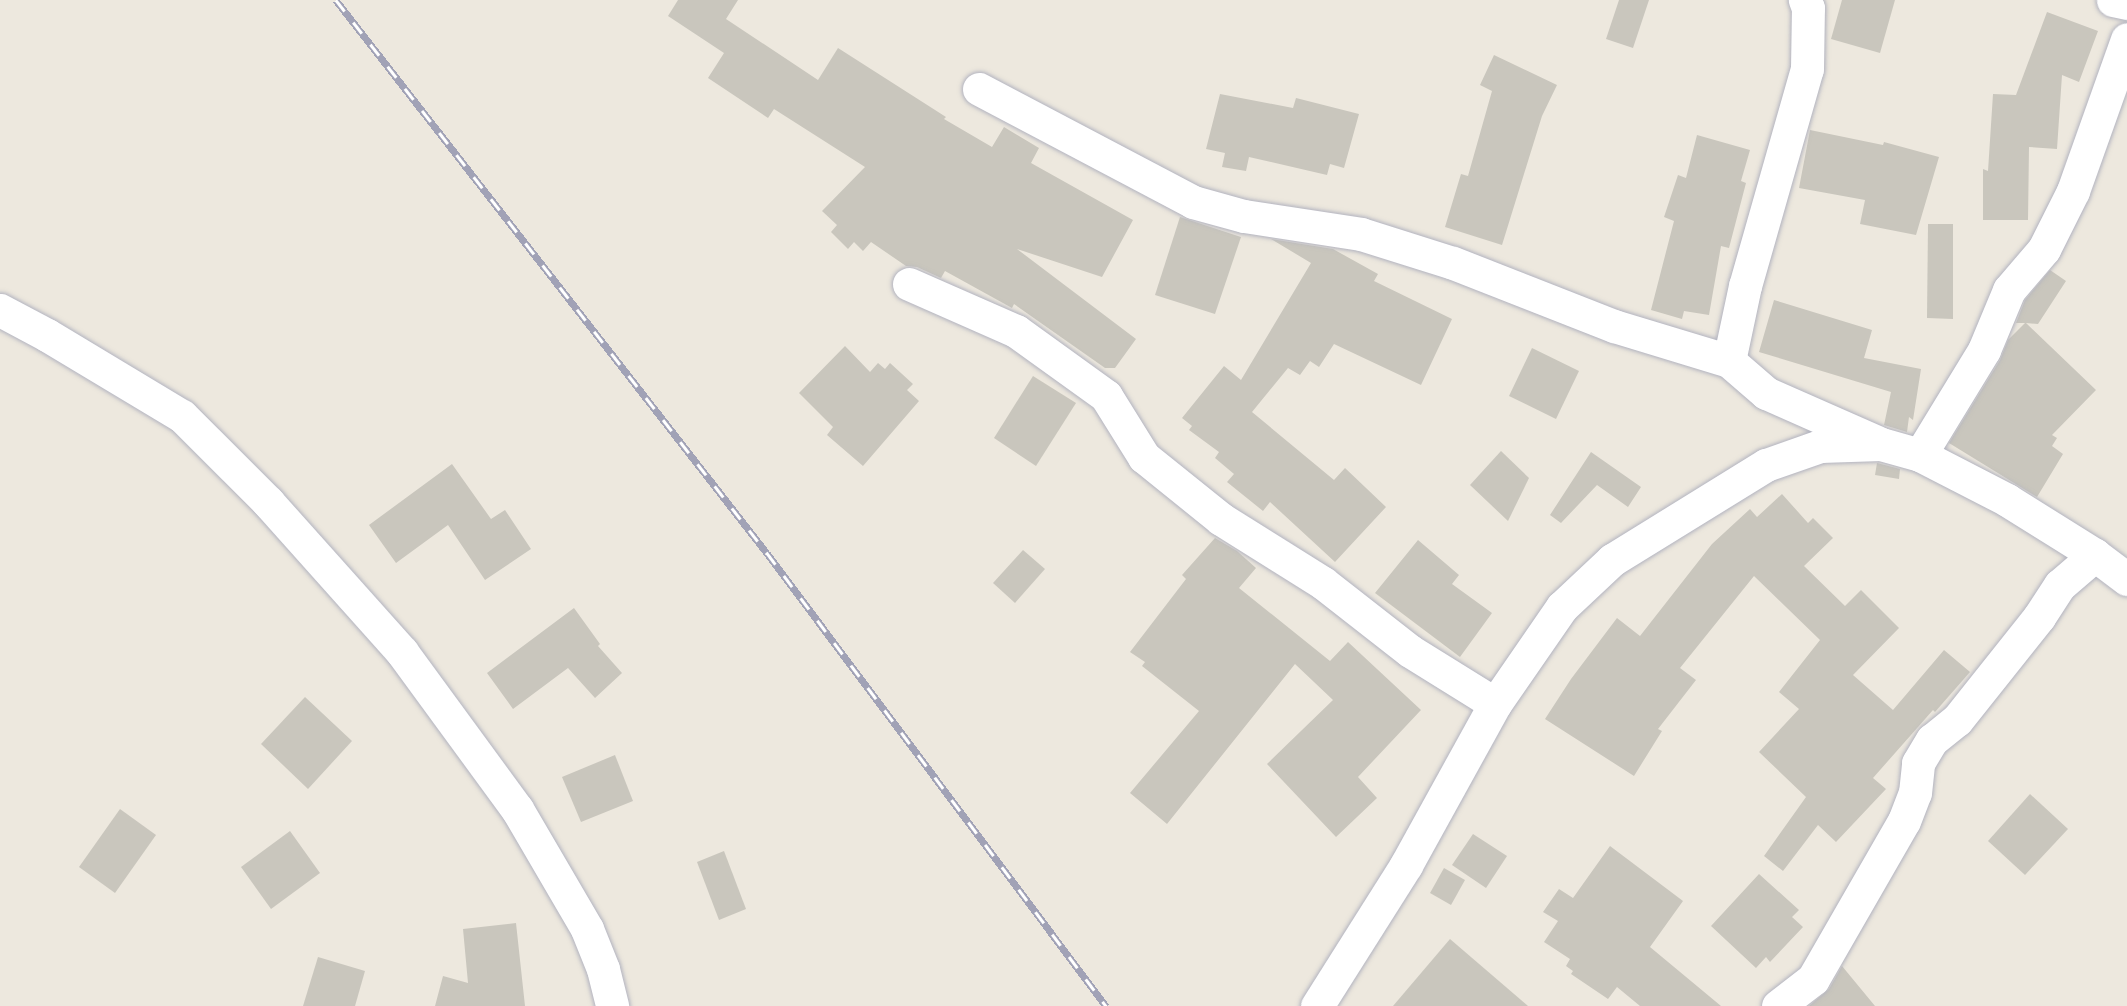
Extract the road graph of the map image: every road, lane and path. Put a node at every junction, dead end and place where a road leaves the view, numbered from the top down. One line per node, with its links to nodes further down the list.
1 (1805, 0): 9 (street)
2 (2113, 0): 3 (street)
3 (2127, 3)
4 (2127, 39): 6 (street)
5 (979, 89): 9 (street)
6 (2118, 89): 11 (street)
7 (909, 284): 14 (street)
8 (0, 310): 15 (street)
9 (1730, 361): 10 (street)
10 (1881, 444): 11 (street); 14 (street)
11 (1920, 454): 12 (street)
12 (2095, 555): 13 (street); 17 (street)
13 (2127, 579)
14 (1495, 704): 16 (street)
15 (612, 1006)
16 (1317, 1006)
17 (1778, 1006)

